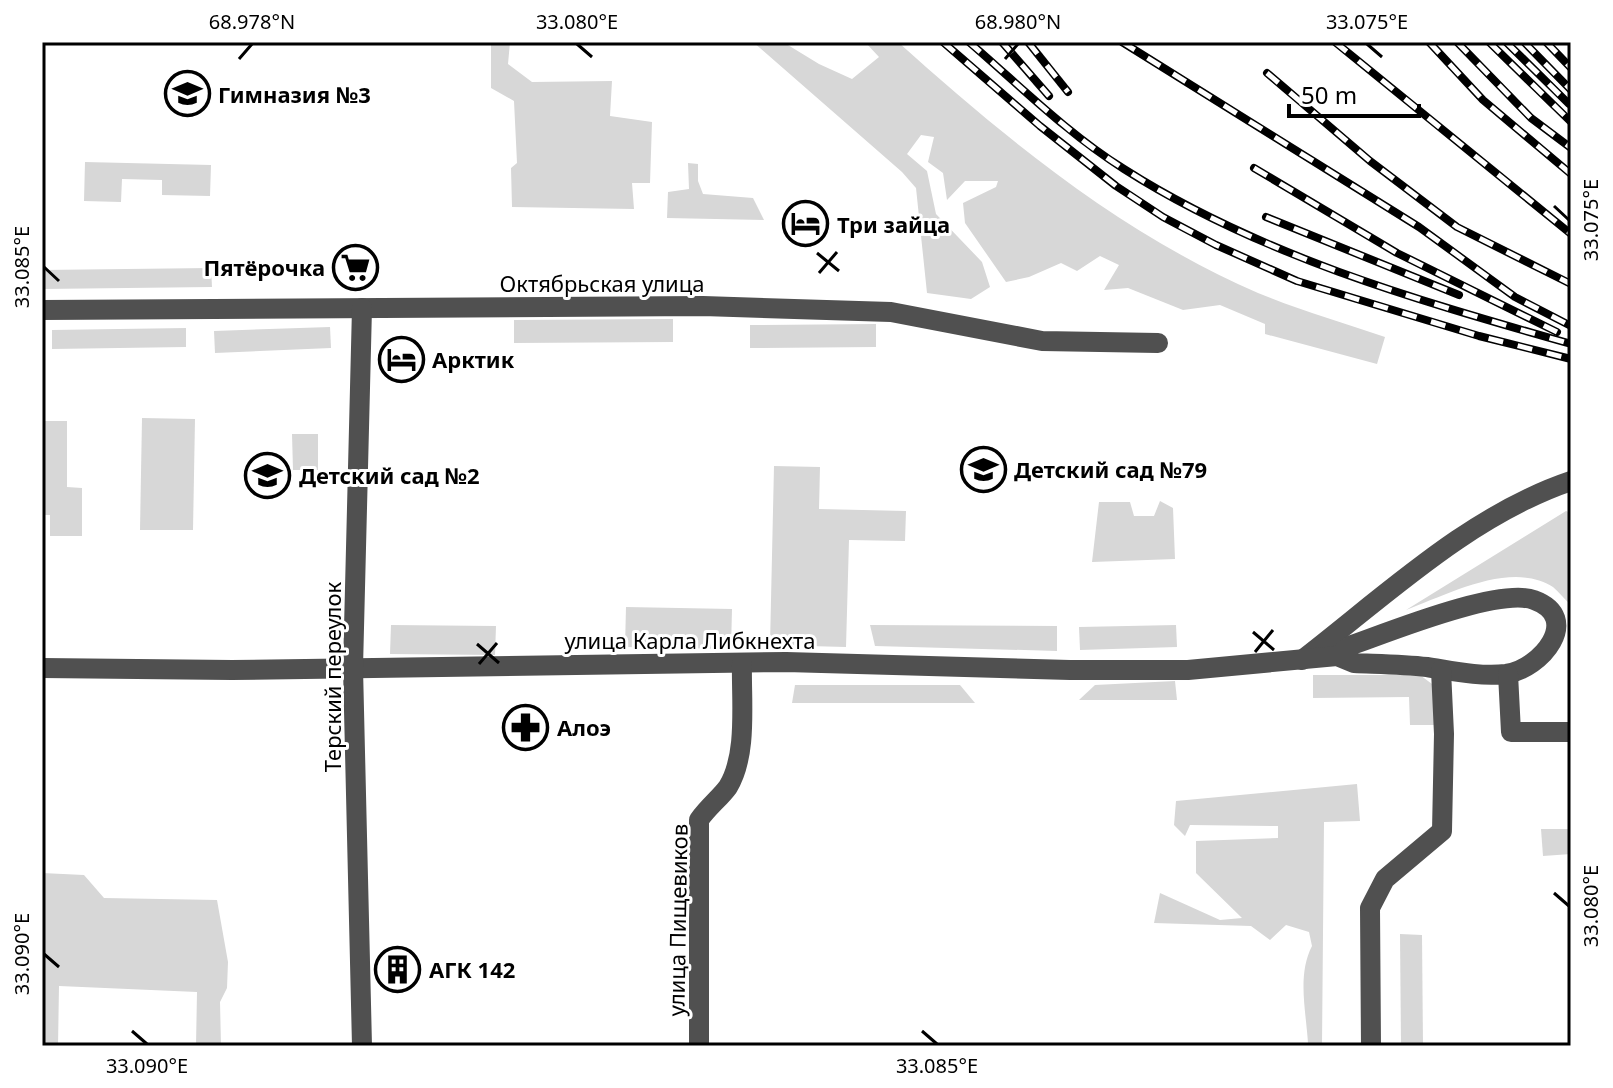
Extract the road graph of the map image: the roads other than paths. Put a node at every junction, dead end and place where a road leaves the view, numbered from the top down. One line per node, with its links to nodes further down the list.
1 (362, 308): 2 (street, Октябрьская улица); 3 (street, Октябрьская улица); 9 (street, Терский переулок)
2 (42, 310)
3 (1158, 343)
4 (1571, 481): 6 (street)
5 (1337, 656): 6 (street, улица Карла Либкнехта); 10 (street, улица Карла Либкнехта); 11 (street, улица Карла Либкнехта)
6 (1302, 660): 7 (street, улица Карла Либкнехта)
7 (742, 663): 9 (street, улица Карла Либкнехта); 14 (street, улица Пищевиков)
8 (42, 668): 9 (street, улица Карла Либкнехта)
9 (353, 668): 13 (street, Терский переулок)
10 (1441, 670): 11 (street, улица Карла Либкнехта); 15 (street)
11 (1508, 674): 12 (street)
12 (1571, 732)
13 (362, 1046)
14 (699, 1046)
15 (1371, 1046)

